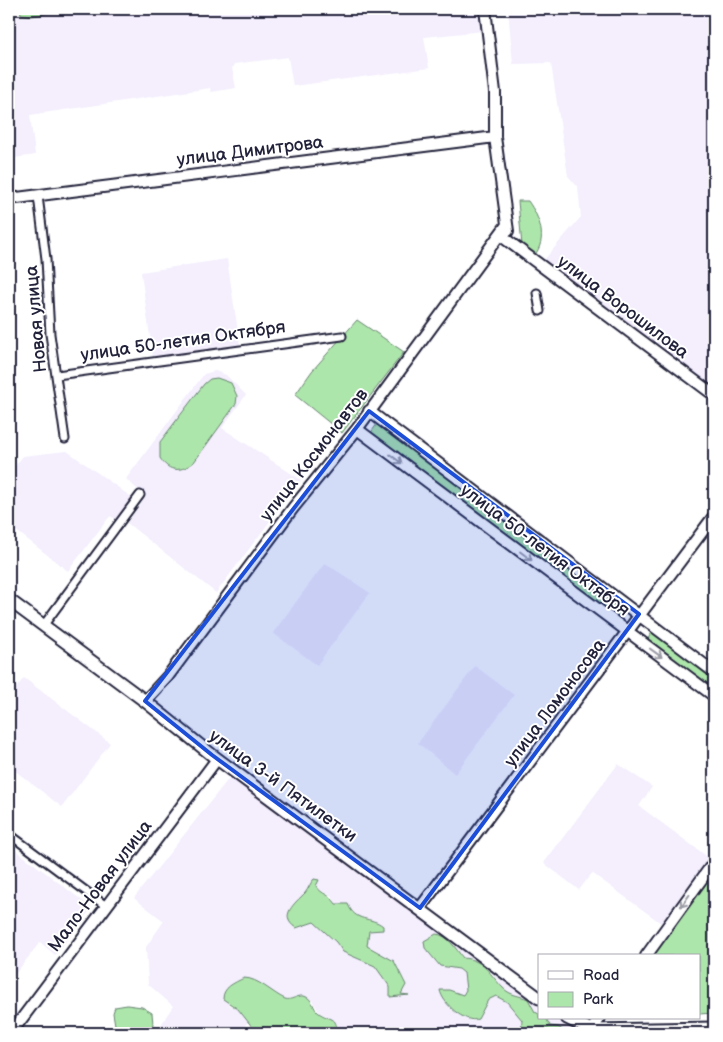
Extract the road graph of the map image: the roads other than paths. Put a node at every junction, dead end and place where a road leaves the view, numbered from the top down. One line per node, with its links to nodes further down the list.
1 (486, 9): 2 (main road, улица Ворошилова)
2 (495, 137): 3 (main road, улица Димитрова); 5 (main road, улица Ворошилова)
3 (38, 196): 4 (main road, улица Димитрова); 9 (street, Новая улица)
4 (9, 200)
5 (503, 231): 10 (main road, улица Ворошилова); 11 (main road, улица Космонавтов)
6 (537, 293): 7 (street)
7 (540, 311)
8 (342, 336): 9 (street, улица 50-летия Октября)
9 (57, 374): 13 (street, Новая улица)
10 (714, 395)
11 (369, 411): 12 (main road, улица Космонавтов); 17 (main road, улица 50-летия Октября)
12 (357, 429): 19 (main road, улица 50-летия Октября, one-way to 19); 22 (main road, улица Космонавтов)
13 (66, 439)
14 (140, 495): 18 (street)
15 (714, 516): 17 (main road, улица Ломоносова)
16 (9, 600): 18 (main road, улица 3-й Пятилетки)
17 (639, 614): 19 (main road, улица Ломоносова); 20 (main road, улица 50-летия Октября)
18 (44, 626): 22 (main road, улица 3-й Пятилетки)
19 (628, 632): 21 (main road, улица 50-летия Октября, one-way to 21); 27 (main road, улица Ломоносова)
20 (714, 672)
21 (714, 696)
22 (145, 701): 23 (main road, улица 3-й Пятилетки)
23 (216, 759): 26 (main road, Мало-Новая улица); 27 (main road, улица 3-й Пятилетки)
24 (9, 834): 26 (street)
25 (714, 862): 28 (main road, one-way to 28)
26 (106, 906): 34 (main road, Мало-Новая улица)
27 (420, 908): 29 (main road, улица 3-й Пятилетки)
28 (647, 954)
29 (538, 997)
30 (570, 1020): 33 (main road)
31 (599, 1020): 33 (main road)
32 (714, 1028): 33 (main road)
33 (590, 1032)
34 (11, 1033)

